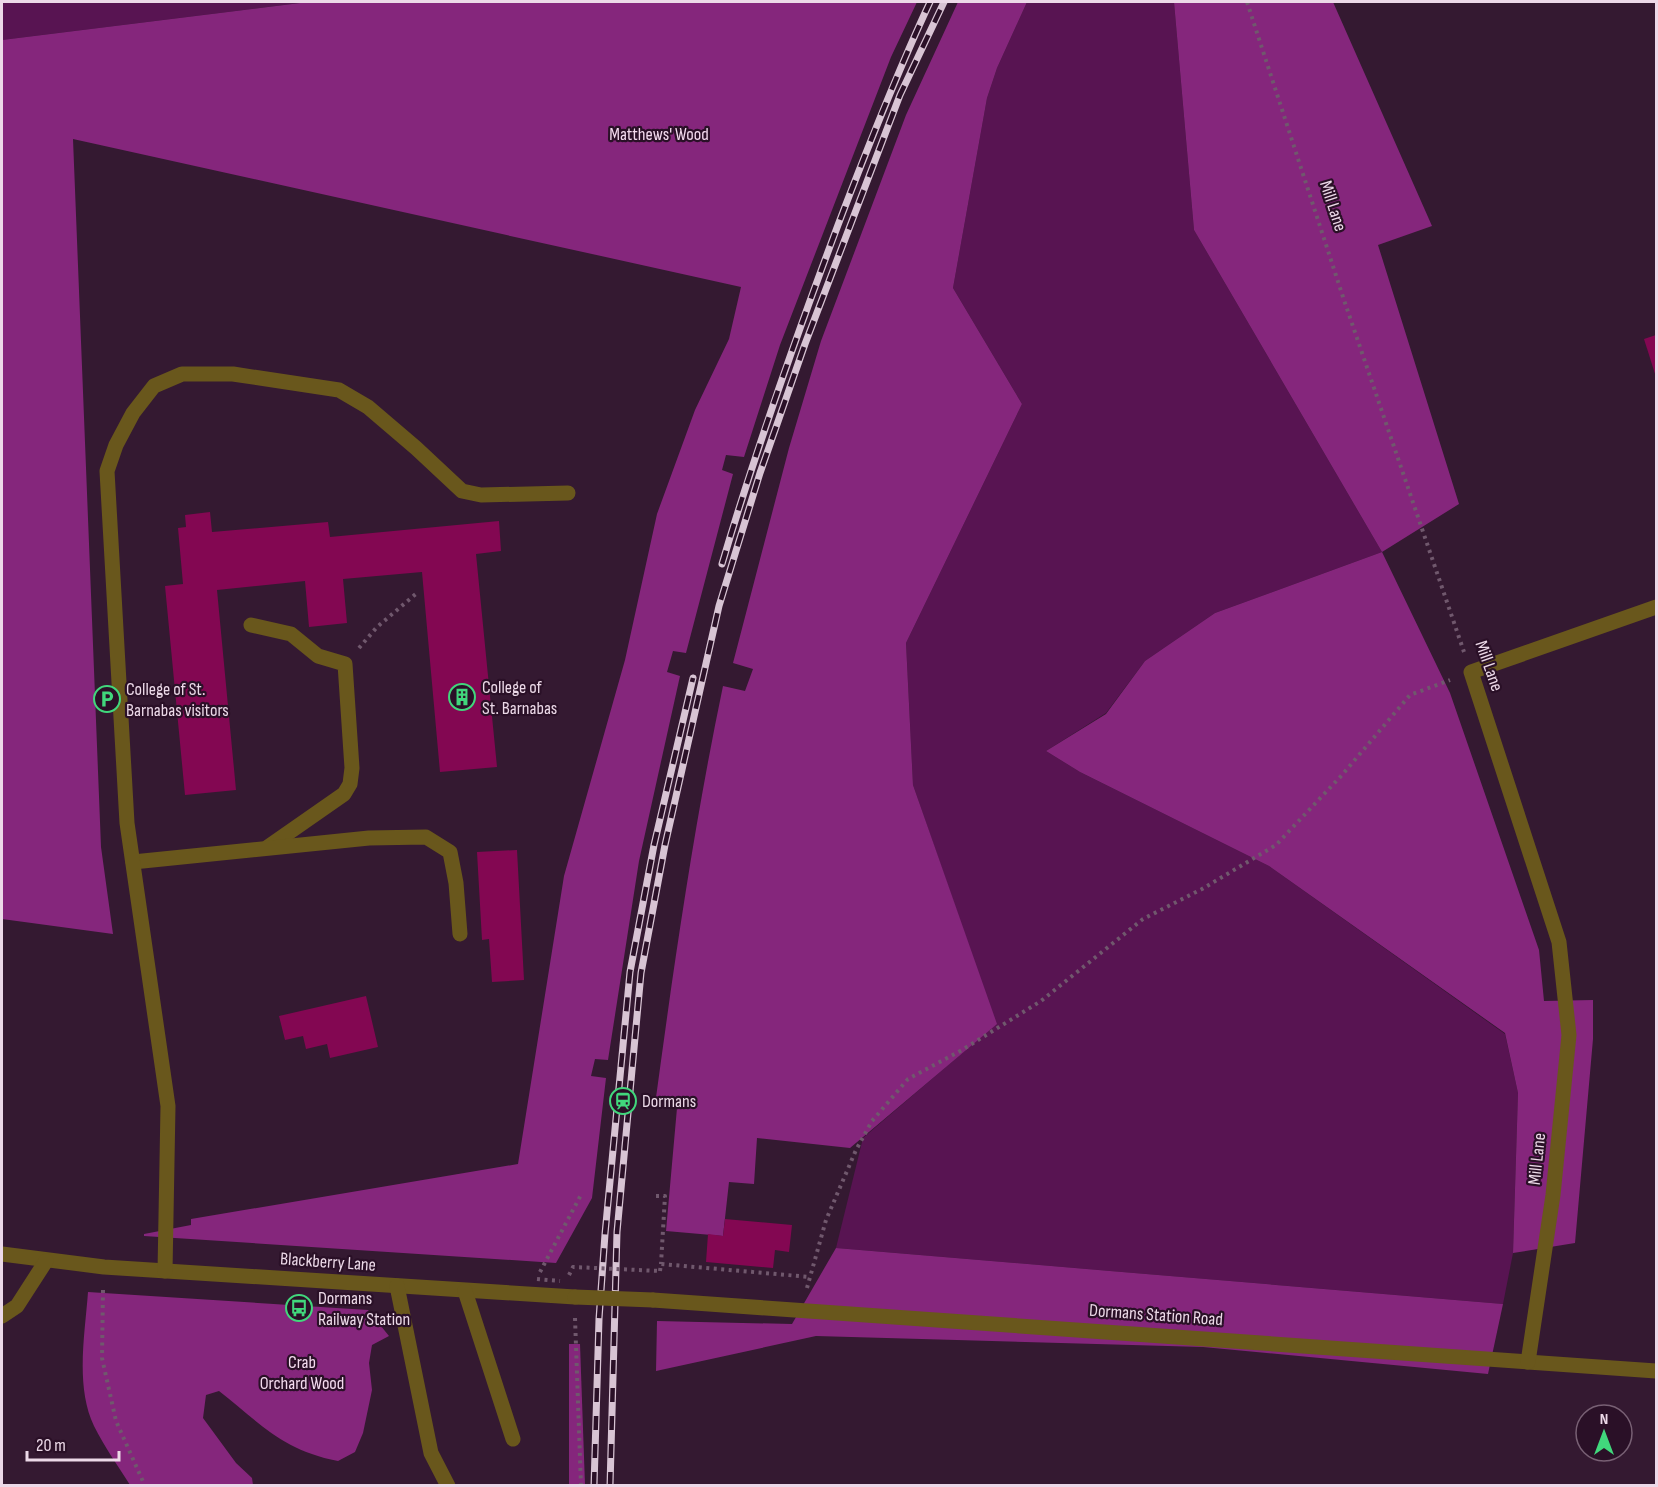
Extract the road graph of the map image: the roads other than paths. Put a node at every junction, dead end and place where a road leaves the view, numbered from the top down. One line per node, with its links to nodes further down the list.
1 (568, 492): 5 (street)
2 (1656, 607): 14 (street, Mill Lane)
3 (251, 625): 4 (street)
4 (268, 847): 5 (street); 6 (street)
5 (133, 862): 9 (street)
6 (460, 934)
7 (2, 1254): 8 (street, Blackberry Lane)
8 (46, 1261): 9 (street, Blackberry Lane); 13 (street)
9 (165, 1271): 10 (street, Blackberry Lane)
10 (397, 1286): 11 (street, Blackberry Lane); 17 (street)
11 (465, 1292): 12 (street, Blackberry Lane, bridge); 16 (street)
12 (653, 1300): 14 (street, Dormans Station Road)
13 (2, 1316)
14 (1528, 1362): 15 (street, Dormans Station Road)
15 (1656, 1371)
16 (513, 1439)
17 (448, 1485)

